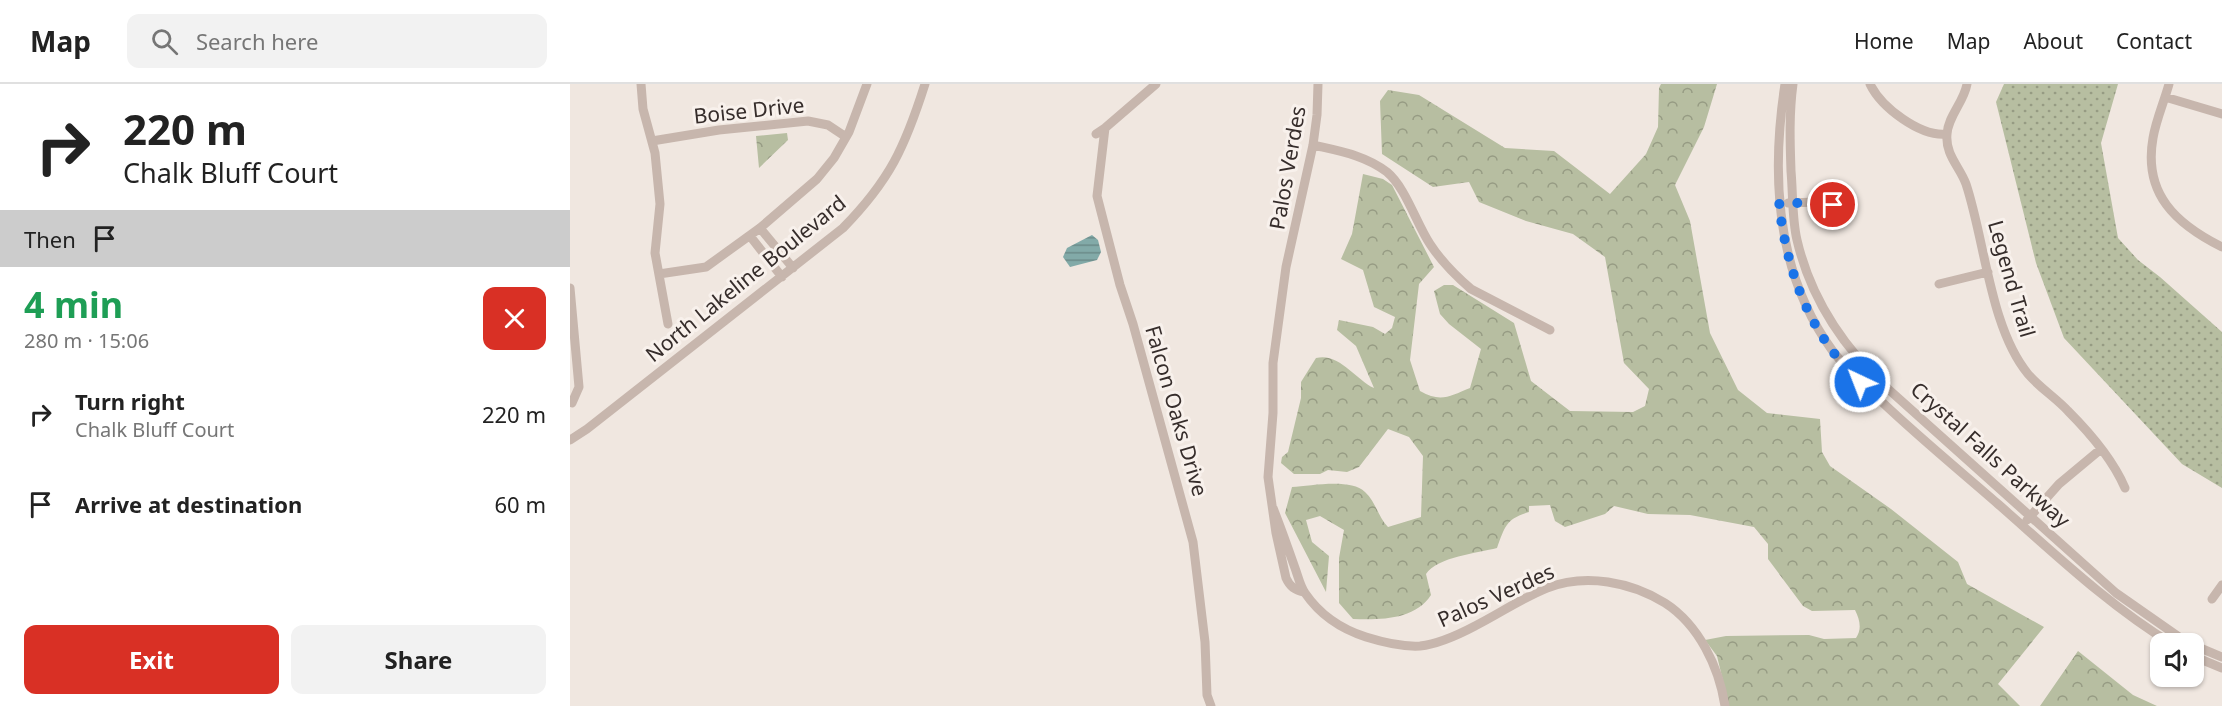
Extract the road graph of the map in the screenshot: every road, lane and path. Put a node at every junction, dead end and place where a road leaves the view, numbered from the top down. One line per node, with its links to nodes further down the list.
1 (641, 84): 17 (street)
2 (867, 84): 16 (street)
3 (925, 84): 25 (street, North Lakeline Boulevard)
4 (1156, 84): 13 (street)
5 (1318, 84): 18 (street, Palos Verdes)
6 (1785, 84): 20 (street, Crystal Falls Parkway)
7 (1793, 84): 19 (street, Crystal Falls Parkway)
8 (1870, 84): 15 (street)
9 (1967, 84): 15 (street)
10 (2169, 84): 11 (street)
11 (2165, 97): 12 (street); 24 (street)
12 (2222, 114)
13 (1105, 128): 14 (street); 47 (street, Falcon Oaks Drive)
14 (1096, 134)
15 (1947, 134): 26 (street, Legend Trail)
16 (846, 137): 17 (street, Boise Drive); 22 (street)
17 (652, 141): 27 (street)
18 (1313, 145): 32 (street); 48 (street, Palos Verdes)
19 (1793, 202): 20 (street); 21 (street); 37 (street, Crystal Falls Parkway)
20 (1779, 204): 38 (street, Crystal Falls Parkway)
21 (1833, 205)
22 (760, 228): 23 (street); 25 (street)
23 (750, 236): 27 (street); 28 (street)
24 (2222, 247)
25 (793, 268): 28 (street, North Lakeline Boulevard)
26 (1988, 272): 29 (street); 35 (street, Legend Trail)
27 (659, 274): 31 (street)
28 (782, 277): 34 (street, North Lakeline Boulevard)
29 (1939, 284)
30 (570, 288): 33 (street)
31 (668, 324)
32 (1550, 330)
33 (572, 404)
34 (570, 440)
35 (2101, 450): 36 (street, Legend Trail); 37 (street)
36 (2125, 488)
37 (2031, 516): 38 (street); 42 (street, Crystal Falls Parkway)
38 (2022, 526): 41 (street, Crystal Falls Parkway)
39 (2221, 587): 40 (street)
40 (2212, 599)
41 (2157, 633)
42 (2175, 633)
43 (2204, 649): 44 (street, Crystal Falls Parkway)
44 (2222, 657)
45 (2204, 661): 46 (street)
46 (2222, 668)
47 (1210, 706)
48 (1725, 706)

